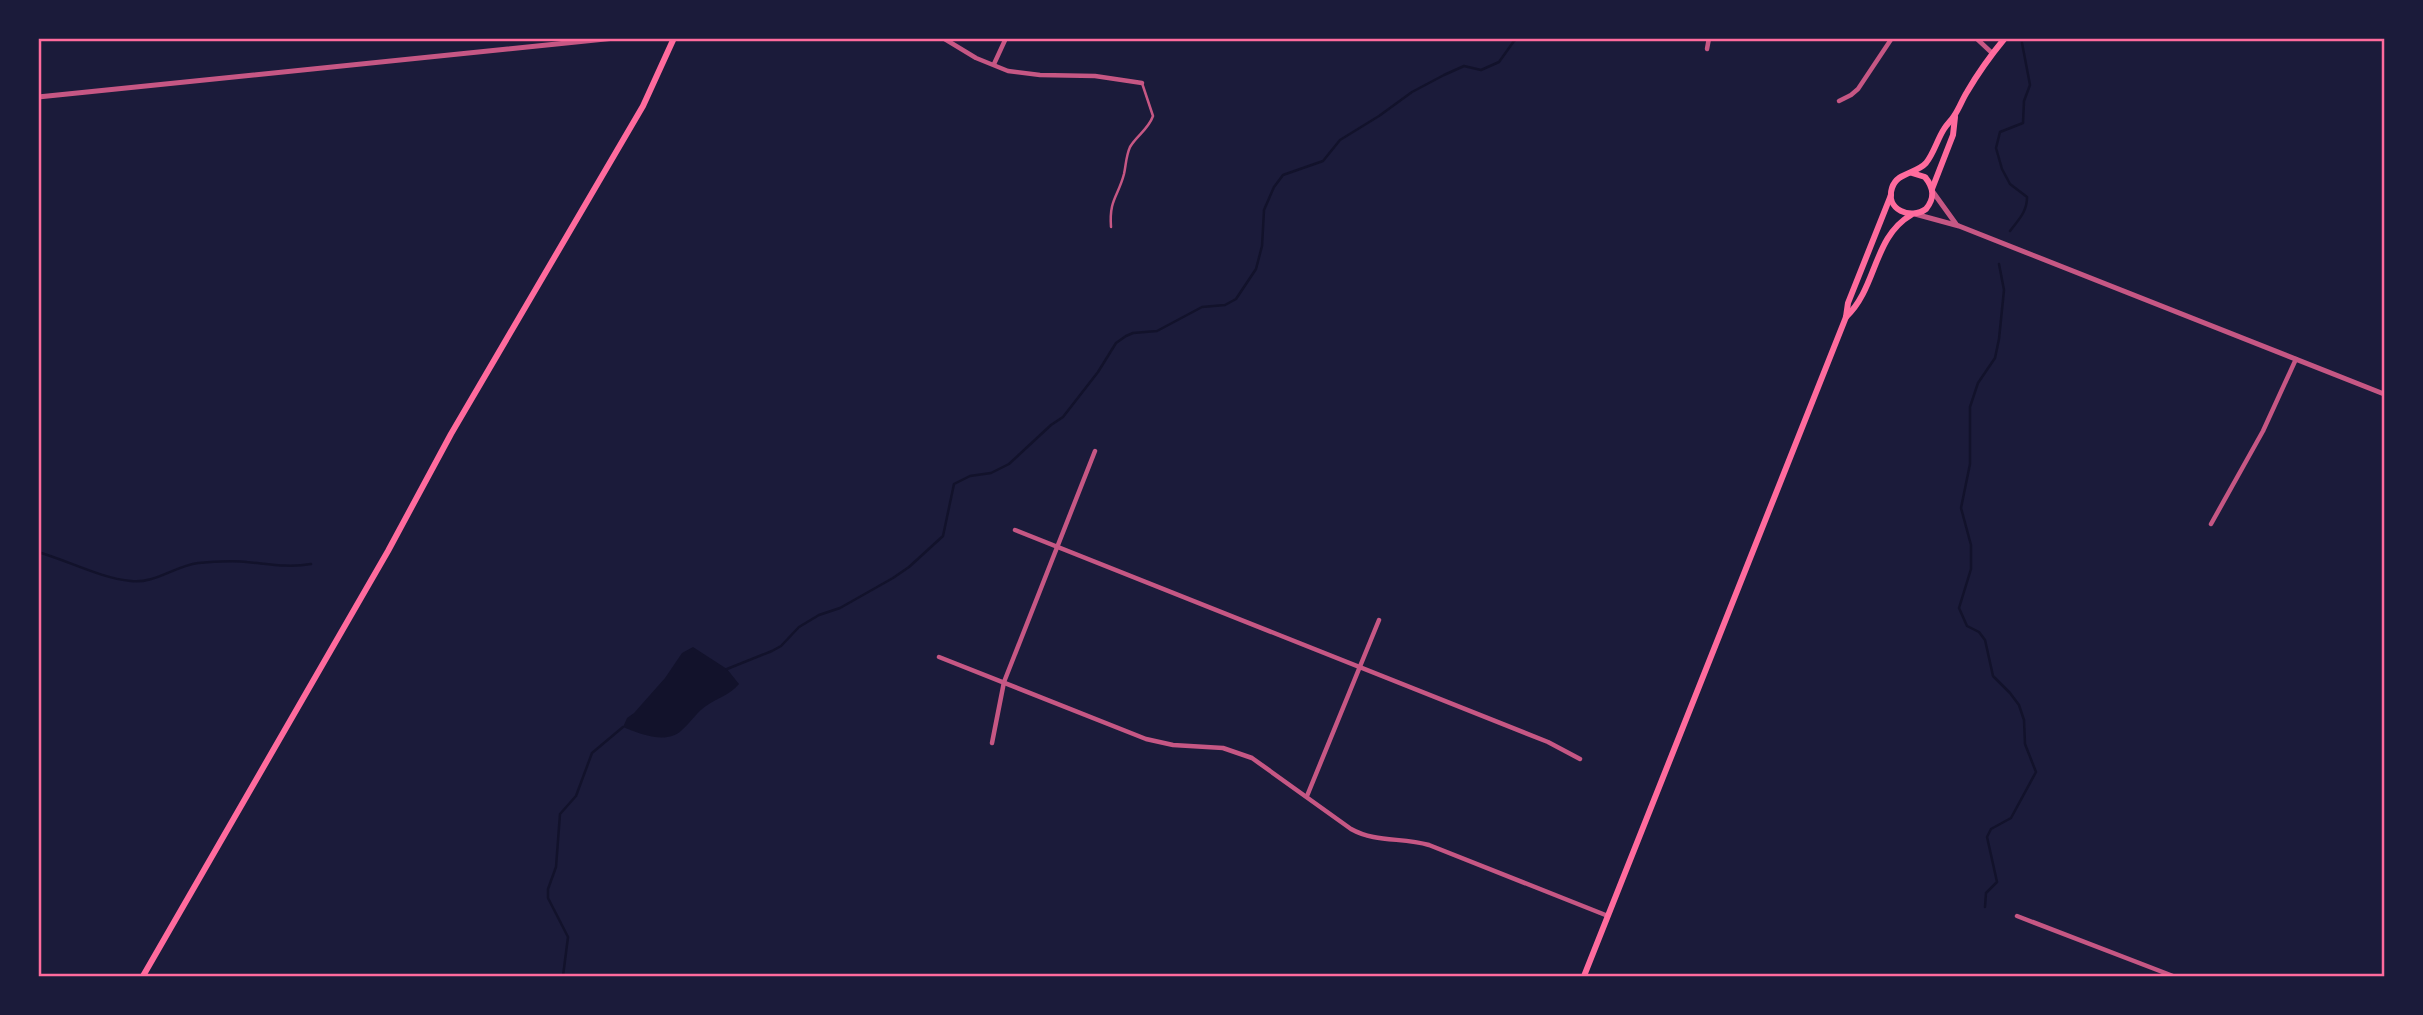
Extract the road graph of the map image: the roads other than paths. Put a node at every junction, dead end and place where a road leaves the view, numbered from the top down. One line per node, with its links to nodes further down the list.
1 (615, 38): 9 (street)
2 (674, 38): 39 (main road)
3 (943, 38): 12 (street)
4 (1006, 38): 12 (street)
5 (1709, 38): 10 (street)
6 (1892, 38): 15 (street)
7 (1976, 38): 11 (street)
8 (2005, 38): 11 (main road)
9 (553, 42): 14 (street)
10 (1707, 48)
11 (1992, 53): 16 (main road)
12 (994, 64): 13 (street)
13 (1142, 83): 22 (lane)
14 (38, 97)
15 (1839, 101)
16 (1955, 115): 17 (main road); 18 (main road)
17 (1912, 173): 18 (main road); 19 (main road)
18 (1933, 190): 20 (main road); 21 (street)
19 (1891, 195): 20 (main road); 23 (main road)
20 (1913, 214): 21 (street); 23 (main road)
21 (1959, 226): 24 (street)
22 (1111, 227)
23 (1846, 317): 37 (main road)
24 (2296, 359): 25 (street); 27 (street)
25 (2385, 394)
26 (1096, 452): 29 (street)
27 (2211, 524)
28 (1016, 530): 29 (street)
29 (1059, 547): 32 (street); 33 (street)
30 (1379, 620): 32 (street)
31 (939, 657): 33 (street)
32 (1359, 667): 35 (street); 36 (street)
33 (1004, 682): 34 (street); 36 (street)
34 (992, 743)
35 (1580, 759)
36 (1307, 796): 37 (street)
37 (1609, 916): 40 (main road)
38 (2017, 916): 41 (street)
39 (143, 976)
40 (1584, 976)
41 (2173, 976)

